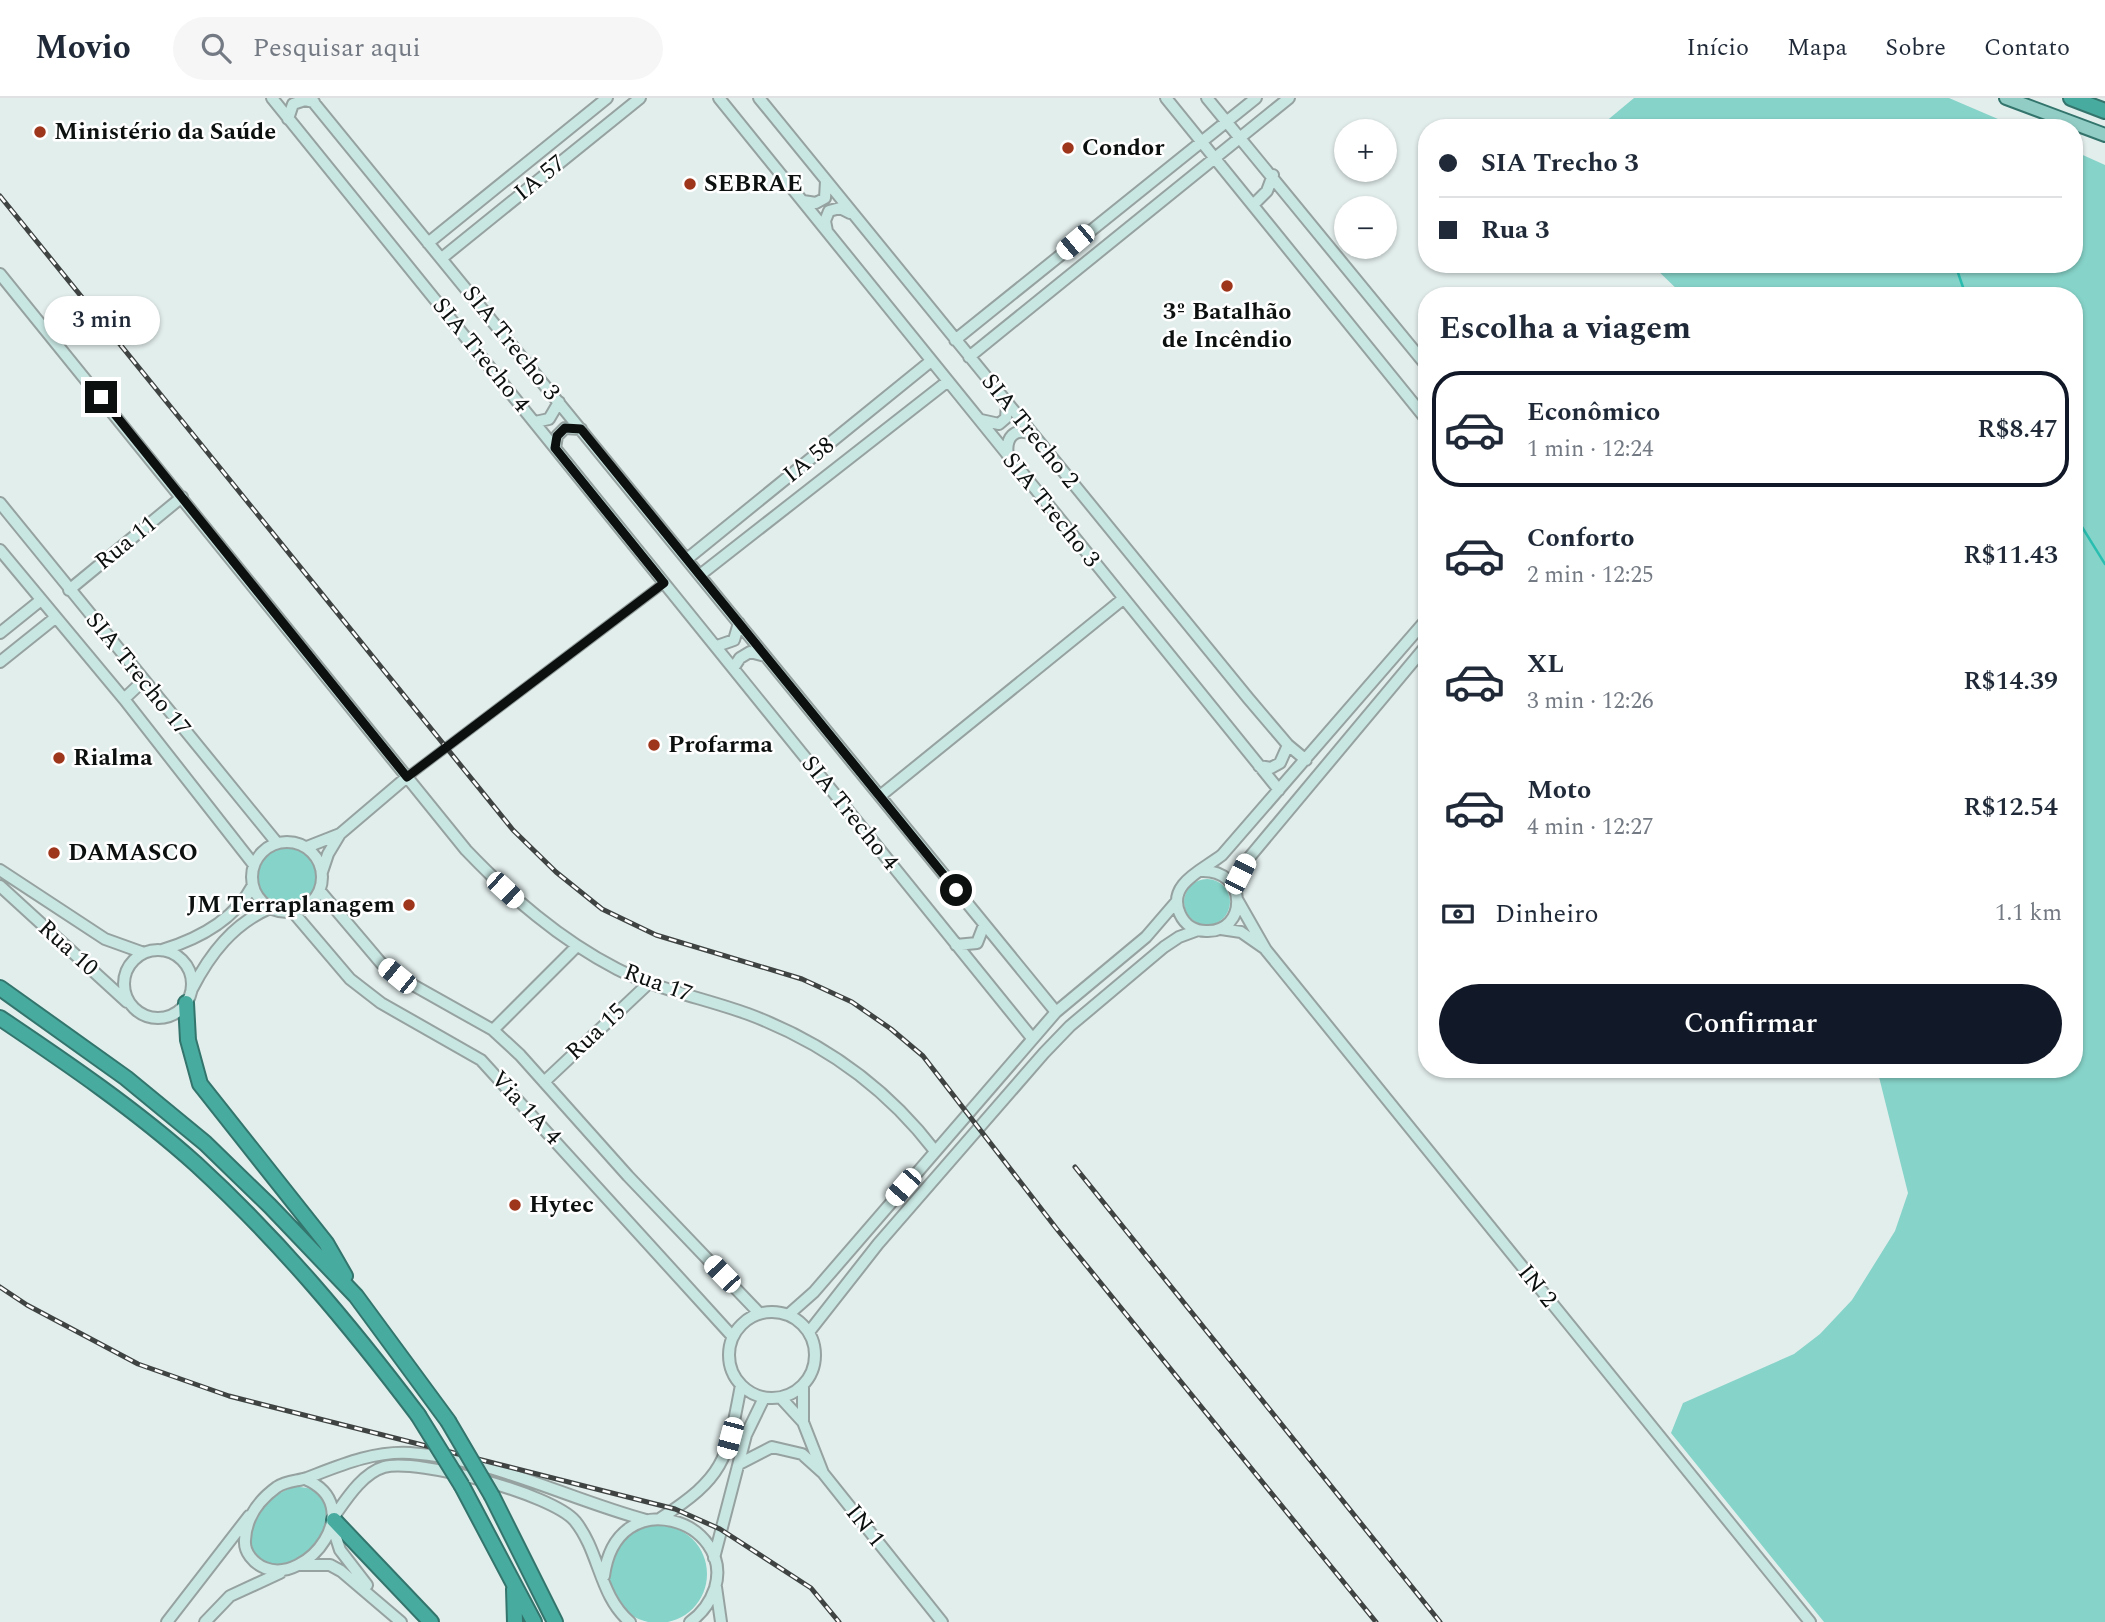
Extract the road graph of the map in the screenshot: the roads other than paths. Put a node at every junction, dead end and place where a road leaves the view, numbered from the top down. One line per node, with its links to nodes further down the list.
1 (272, 98): 14 (main road, SIA Trecho 4)
2 (607, 98): 24 (main road, IA 57)
3 (719, 98): 25 (main road, SIA Trecho 3)
4 (759, 98): 23 (main road, SIA Trecho 2)
5 (1166, 98): 20 (main road)
6 (1208, 98): 16 (main road)
7 (1256, 98): 16 (main road)
8 (1289, 98): 19 (main road)
9 (2006, 98): 15 (main road)
10 (2071, 98): 13 (highway)
11 (312, 100): 14 (main road); 30 (main road, SIA Trecho 3)
12 (634, 100): 27 (main road, IA 57)
13 (2105, 111)
14 (288, 119): 44 (main road, SIA Trecho 4)
15 (2062, 119)
16 (1227, 122): 19 (main road); 20 (main road)
17 (2083, 127): 18 (main road)
18 (2105, 135)
19 (1240, 138): 21 (main road); 22 (main road)
20 (1202, 142): 21 (main road); 33 (main road)
21 (1215, 158): 26 (main road); 35 (main road)
22 (1273, 175): 26 (main road); 34 (main road)
23 (826, 181): 25 (main road); 28 (main road, SIA Trecho 2)
24 (492, 192): 27 (main road); 30 (main road, IA 57)
25 (803, 201): 29 (main road, SIA Trecho 3)
26 (1253, 205): 42 (main road)
27 (504, 208): 31 (main road, IA 57)
28 (853, 214): 29 (main road); 33 (main road, SIA Trecho 2)
29 (827, 232): 36 (main road, SIA Trecho 3)
30 (428, 243): 31 (main road, SIA Trecho 3)
31 (442, 258): 40 (main road, SIA Trecho 3)
32 (1, 277): 51 (main road, Rua 17)
33 (955, 340): 35 (main road, SIA Trecho 2)
34 (1418, 355)
35 (969, 357): 41 (main road, SIA Trecho 2)
36 (931, 361): 37 (main road, IA 58); 38 (main road, SIA Trecho 3)
37 (914, 375): 39 (main road); 49 (main road, IA 58)
38 (948, 381): 39 (main road, IA 58); 43 (main road, SIA Trecho 3)
39 (930, 393): 50 (main road, IA 58)
40 (559, 402): 44 (main road); 45 (main road, SIA Trecho 3)
41 (1007, 404): 43 (main road); 46 (main road, SIA Trecho 2)
42 (1418, 409)
43 (978, 419): 48 (main road, SIA Trecho 3)
44 (535, 422): 47 (main road, SIA Trecho 4)
45 (581, 429): 47 (main road); 54 (main road, SIA Trecho 3)
46 (1033, 435): 48 (main road); 73 (main road, SIA Trecho 2)
47 (555, 448): 56 (main road, SIA Trecho 4)
48 (1008, 456): 58 (main road, SIA Trecho 3)
49 (801, 466): 50 (main road); 54 (main road, IA 58)
50 (815, 483): 55 (main road, IA 58)
51 (182, 497): 57 (main road, Rua 11); 76 (main road, Rua 17)
52 (0, 503): 57 (main road, SIA Trecho 17)
53 (0, 550): 59 (main road, SIA Trecho 17)
54 (687, 559): 55 (main road, SIA Trecho 3)
55 (700, 575): 62 (main road, SIA Trecho 3)
56 (664, 583): 66 (main road, SIA Trecho 4); 76 (street)
57 (69, 590): 71 (main road, SIA Trecho 17)
58 (1124, 599): 75 (main road, SIA Trecho 3); 78 (main road)
59 (41, 600): 60 (main road); 61 (main road, SIA Trecho 17)
60 (22, 615): 64 (main road); 65 (main road)
61 (55, 618): 65 (main road); 72 (main road, SIA Trecho 17)
62 (739, 623): 66 (main road); 67 (main road, SIA Trecho 3)
63 (1418, 629): 74 (main road)
64 (0, 633)
65 (33, 635): 69 (main road)
66 (718, 646): 70 (main road, SIA Trecho 4)
67 (765, 656): 70 (main road); 78 (main road, SIA Trecho 3)
68 (1418, 656): 89 (main road)
69 (0, 662)
70 (734, 667): 96 (main road, SIA Trecho 4)
71 (143, 681): 72 (main road); 80 (main road, SIA Trecho 17)
72 (124, 699): 82 (main road, SIA Trecho 17)
73 (1287, 745): 74 (main road, SIA Trecho 2); 75 (main road)
74 (1306, 760): 77 (main road)
75 (1259, 766): 77 (main road, SIA Trecho 3)
76 (407, 777): 79 (main road); 97 (main road, Rua 17)
77 (1279, 790): 84 (main road)
78 (880, 796): 93 (main road, SIA Trecho 3)
79 (340, 834): 81 (main road); 85 (main road)
80 (277, 843): 81 (main road); 82 (main road)
81 (307, 848): 85 (main road)
82 (254, 865): 86 (main road)
83 (0, 870): 100 (main road, Rua 10)
84 (1200, 871): 89 (main road); 90 (main road)
85 (322, 872): 88 (main road)
86 (253, 885): 91 (main road); 98 (main road)
87 (0, 886): 104 (main road, Rua 10)
88 (320, 891): 92 (main road); 107 (main road, Via 1A 4)
89 (1237, 896): 94 (main road); 99 (main road, IN 2)
90 (1177, 901): 95 (main road); 105 (main road)
91 (270, 908): 92 (main road); 103 (main road)
92 (293, 912): 115 (main road, Via 1A 4)
93 (984, 925): 96 (main road); 105 (main road, SIA Trecho 3)
94 (1221, 929): 95 (main road); 99 (main road, IN 2)
95 (1198, 930): 114 (main road)
96 (956, 945): 108 (main road, SIA Trecho 4)
97 (577, 946): 101 (main road, Rua 17); 107 (main road)
98 (162, 950): 100 (main road); 103 (main road)
99 (1266, 950): 147 (main road, IN 2)
100 (144, 953): 104 (main road)
101 (649, 983): 109 (main road, Rua 15); 110 (main road, Rua 17)
102 (0, 988): 111 (highway)
103 (189, 998): 104 (main road); 111 (highway)
104 (136, 1011)
105 (1056, 1012): 108 (main road)
106 (0, 1018): 131 (highway, bridge)
107 (493, 1030): 109 (main road, Via 1A 4)
108 (1032, 1038): 110 (main road)
109 (544, 1082): 112 (main road, Via 1A 4)
110 (935, 1151): 113 (main road)
111 (356, 1296): 141 (highway, bridge)
112 (759, 1313): 113 (main road); 115 (main road)
113 (788, 1315): 114 (main road)
114 (809, 1332): 117 (main road)
115 (733, 1337): 116 (main road)
116 (741, 1385): 118 (main road); 125 (main road)
117 (803, 1387): 119 (main road); 120 (main road, IN 1)
118 (764, 1398): 119 (main road); 121 (main road)
119 (781, 1398): 120 (main road, IN 1)
120 (803, 1422): 122 (main road, IN 1)
121 (739, 1464): 122 (main road); 128 (main road)
122 (823, 1473): 146 (main road, IN 1)
123 (305, 1479): 124 (main road); 126 (main road); 127 (main road)
124 (251, 1514): 129 (main road); 135 (main road)
125 (661, 1518): 127 (main road); 128 (main road)
126 (334, 1520): 129 (main road); 130 (main road); 133 (main road); 138 (highway)
127 (646, 1520): 130 (main road)
128 (714, 1558): 132 (main road)
129 (295, 1567): 133 (main road); 136 (main road)
130 (604, 1576): 134 (main road)
131 (513, 1577): 139 (highway); 140 (highway)
132 (716, 1583): 144 (main road); 145 (main road)
133 (387, 1608): 137 (main road)
134 (615, 1609): 142 (main road); 143 (main road)
135 (167, 1622)
136 (205, 1622)
137 (401, 1622)
138 (431, 1622)
139 (515, 1622)
140 (534, 1622)
141 (555, 1622)
142 (619, 1622)
143 (630, 1622)
144 (690, 1622)
145 (721, 1622)
146 (942, 1622)
147 (1810, 1622)

